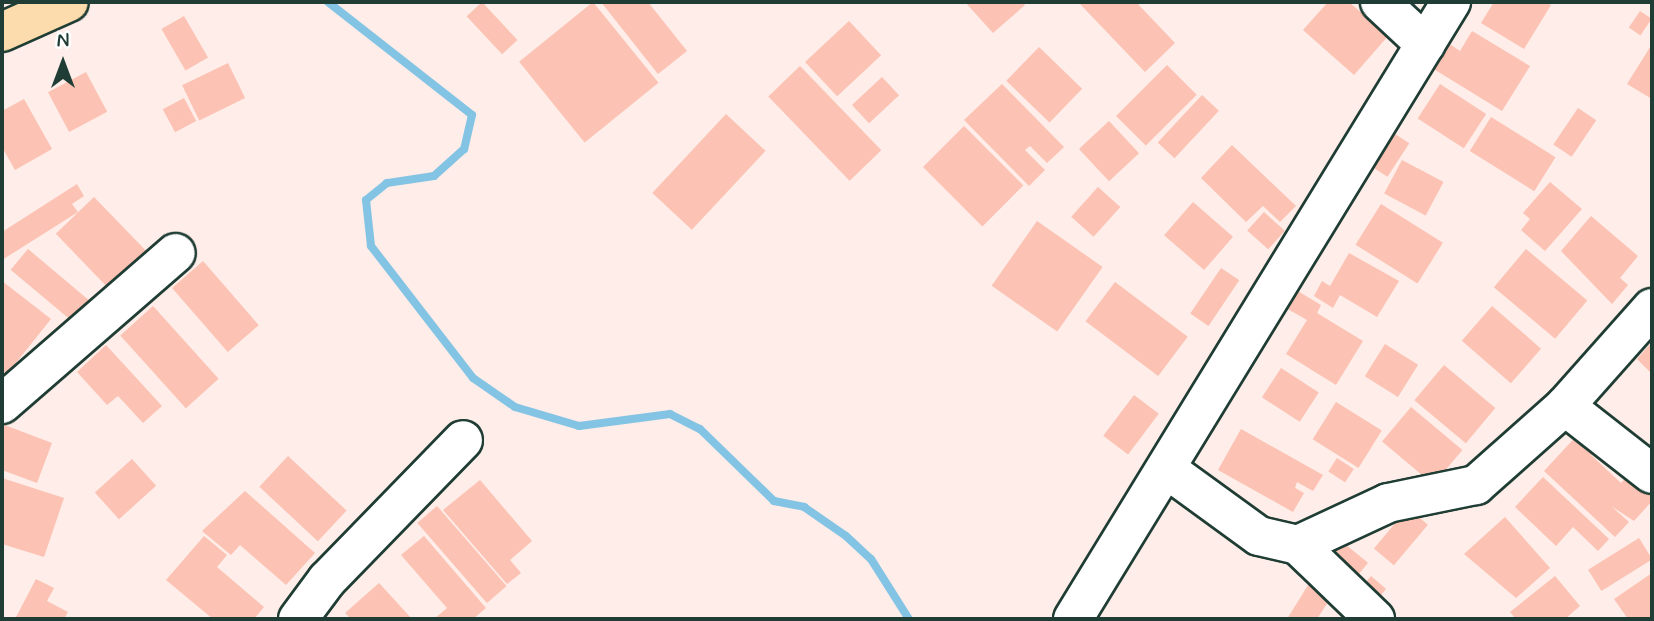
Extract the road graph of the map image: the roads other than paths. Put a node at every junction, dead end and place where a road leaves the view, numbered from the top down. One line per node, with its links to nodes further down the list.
1 (69, 2): 4 (main road)
2 (1380, 2): 5 (street)
3 (1451, 2): 5 (street)
4 (2, 33)
5 (1425, 44): 11 (street)
6 (176, 253): 8 (street)
7 (1652, 308): 9 (street)
8 (2, 404)
9 (1565, 405): 12 (street); 13 (street)
10 (463, 440): 14 (street)
11 (1168, 470): 13 (street); 15 (street)
12 (1652, 474)
13 (1298, 545): 16 (street)
14 (298, 619)
15 (1073, 619)
16 (1376, 619)

